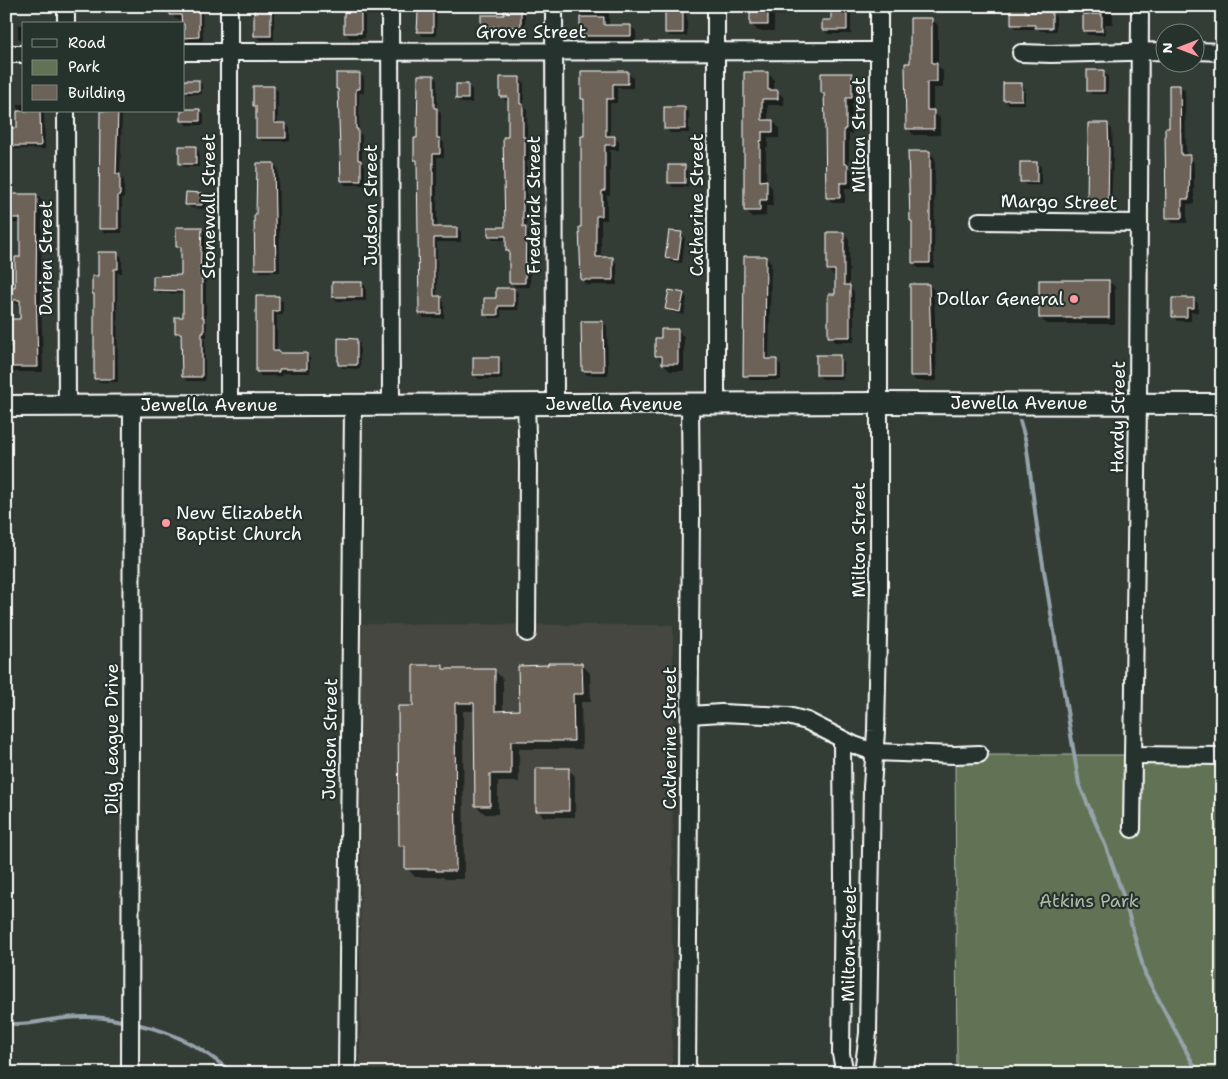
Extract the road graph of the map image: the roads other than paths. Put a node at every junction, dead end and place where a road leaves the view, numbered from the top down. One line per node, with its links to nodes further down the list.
1 (66, 6): 8 (street)
2 (228, 6): 17 (street, Stonewall Street)
3 (390, 6): 18 (street, Judson Street)
4 (554, 6): 13 (street, Frederick Street)
5 (716, 6): 14 (street, Catherine Street)
6 (878, 6): 9 (street, Milton Street)
7 (1140, 6): 15 (street, Hardy Street)
8 (66, 22)
9 (879, 51): 14 (street, Grove Street); 25 (street, Milton Street)
10 (1156, 51): 15 (street)
11 (1206, 51): 16 (street)
12 (185, 52): 17 (street, Grove Street)
13 (554, 52): 14 (street, Grove Street); 18 (street, Grove Street); 28 (street, Frederick Street)
14 (716, 52): 30 (street, Catherine Street)
15 (1140, 52): 19 (street); 24 (street, Hardy Street)
16 (1222, 52)
17 (228, 53): 18 (street, Grove Street); 33 (street, Stonewall Street)
18 (390, 53): 35 (street, Judson Street)
19 (1021, 53)
20 (6, 54): 21 (street)
21 (22, 54)
22 (66, 112): 37 (street, Darien Street)
23 (979, 221): 24 (street, Margo Street)
24 (1139, 223): 26 (street, Hardy Street)
25 (879, 403): 26 (main road, Jewella Avenue); 30 (main road, Jewella Avenue); 41 (street, Milton Street)
26 (1138, 403): 31 (main road, Jewella Avenue); 43 (street, Hardy Street)
27 (526, 404): 28 (main road, Jewella Avenue); 35 (main road, Jewella Avenue); 38 (street)
28 (555, 404): 29 (main road, Jewella Avenue)
29 (690, 404): 30 (main road, Jewella Avenue); 39 (street, Catherine Street)
30 (716, 404)
31 (1222, 404)
32 (132, 405): 33 (main road, Jewella Avenue); 37 (main road, Jewella Avenue); 46 (street, Dilg League Drive)
33 (229, 405): 34 (main road, Jewella Avenue)
34 (354, 405): 35 (main road, Jewella Avenue); 47 (street, Judson Street)
35 (391, 405)
36 (6, 406): 37 (main road, Jewella Avenue)
37 (67, 406)
38 (527, 634)
39 (690, 715): 40 (street); 48 (street, Catherine Street)
40 (842, 740): 41 (street); 49 (street, Milton Street)
41 (874, 752): 42 (street); 50 (street, Milton Street)
42 (979, 754)
43 (1134, 755): 44 (street); 45 (street, Hardy Street)
44 (1222, 756)
45 (1132, 829)
46 (130, 1073)
47 (347, 1073)
48 (686, 1073)
49 (845, 1073)
50 (863, 1073)

